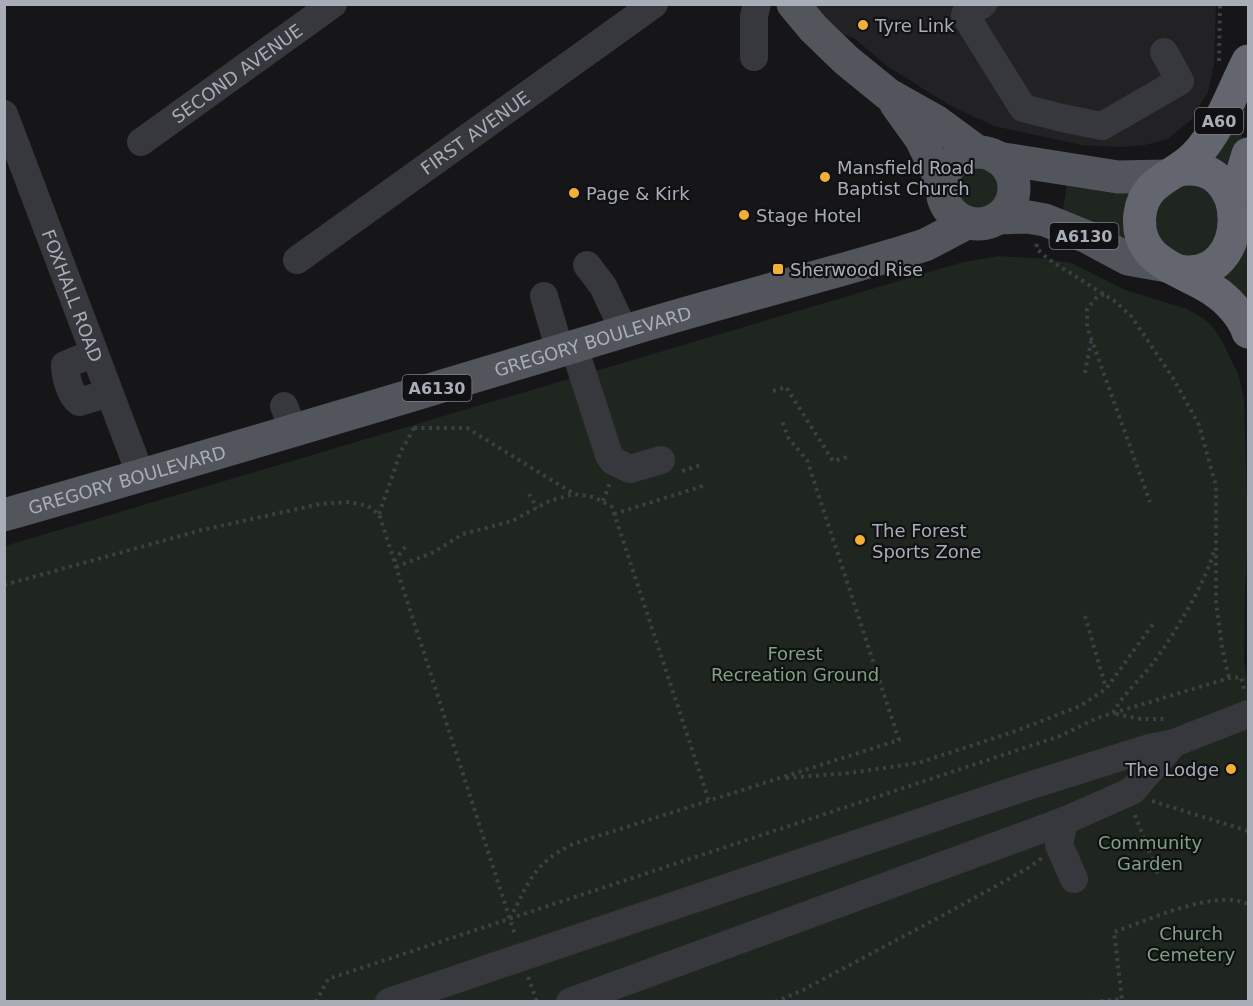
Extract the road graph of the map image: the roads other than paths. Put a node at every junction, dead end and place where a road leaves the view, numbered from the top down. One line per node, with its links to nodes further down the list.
1 (333, 4): 11 (street, SECOND AVENUE)
2 (654, 4): 17 (street, FIRST AVENUE)
3 (757, 4): 7 (street)
4 (793, 4): 9 (main road)
5 (983, 4): 6 (street)
6 (1164, 52)
7 (754, 57)
8 (1248, 61): 14 (highway, A60)
9 (889, 95): 13 (main road); 15 (main road)
10 (4, 114): 25 (street, FOXHALL ROAD)
11 (141, 142)
12 (1248, 154): 16 (highway, A60)
13 (988, 155): 14 (main road); 15 (main road, GREGORY BOULEVARD); 15 (main road)
14 (1171, 173): 16 (highway); 19 (highway)
15 (963, 206): 19 (main road, GREGORY BOULEVARD / A6130); 21 (main road, GREGORY BOULEVARD / A6130)
16 (1242, 208): 19 (highway)
17 (297, 260)
18 (587, 265): 21 (street)
19 (1173, 269): 22 (highway)
20 (544, 296): 23 (street)
21 (624, 331): 23 (main road, GREGORY BOULEVARD / A6130)
22 (1248, 332)
23 (567, 349): 24 (street); 25 (main road, GREGORY BOULEVARD / A6130)
24 (661, 460)
25 (141, 476): 26 (main road, GREGORY BOULEVARD / A6130)
26 (4, 515)
27 (1248, 707): 28 (street)
28 (1181, 739): 29 (street); 31 (street)
29 (1062, 833): 30 (street); 32 (street)
30 (1074, 879)
31 (389, 1002)
32 (570, 1002)

